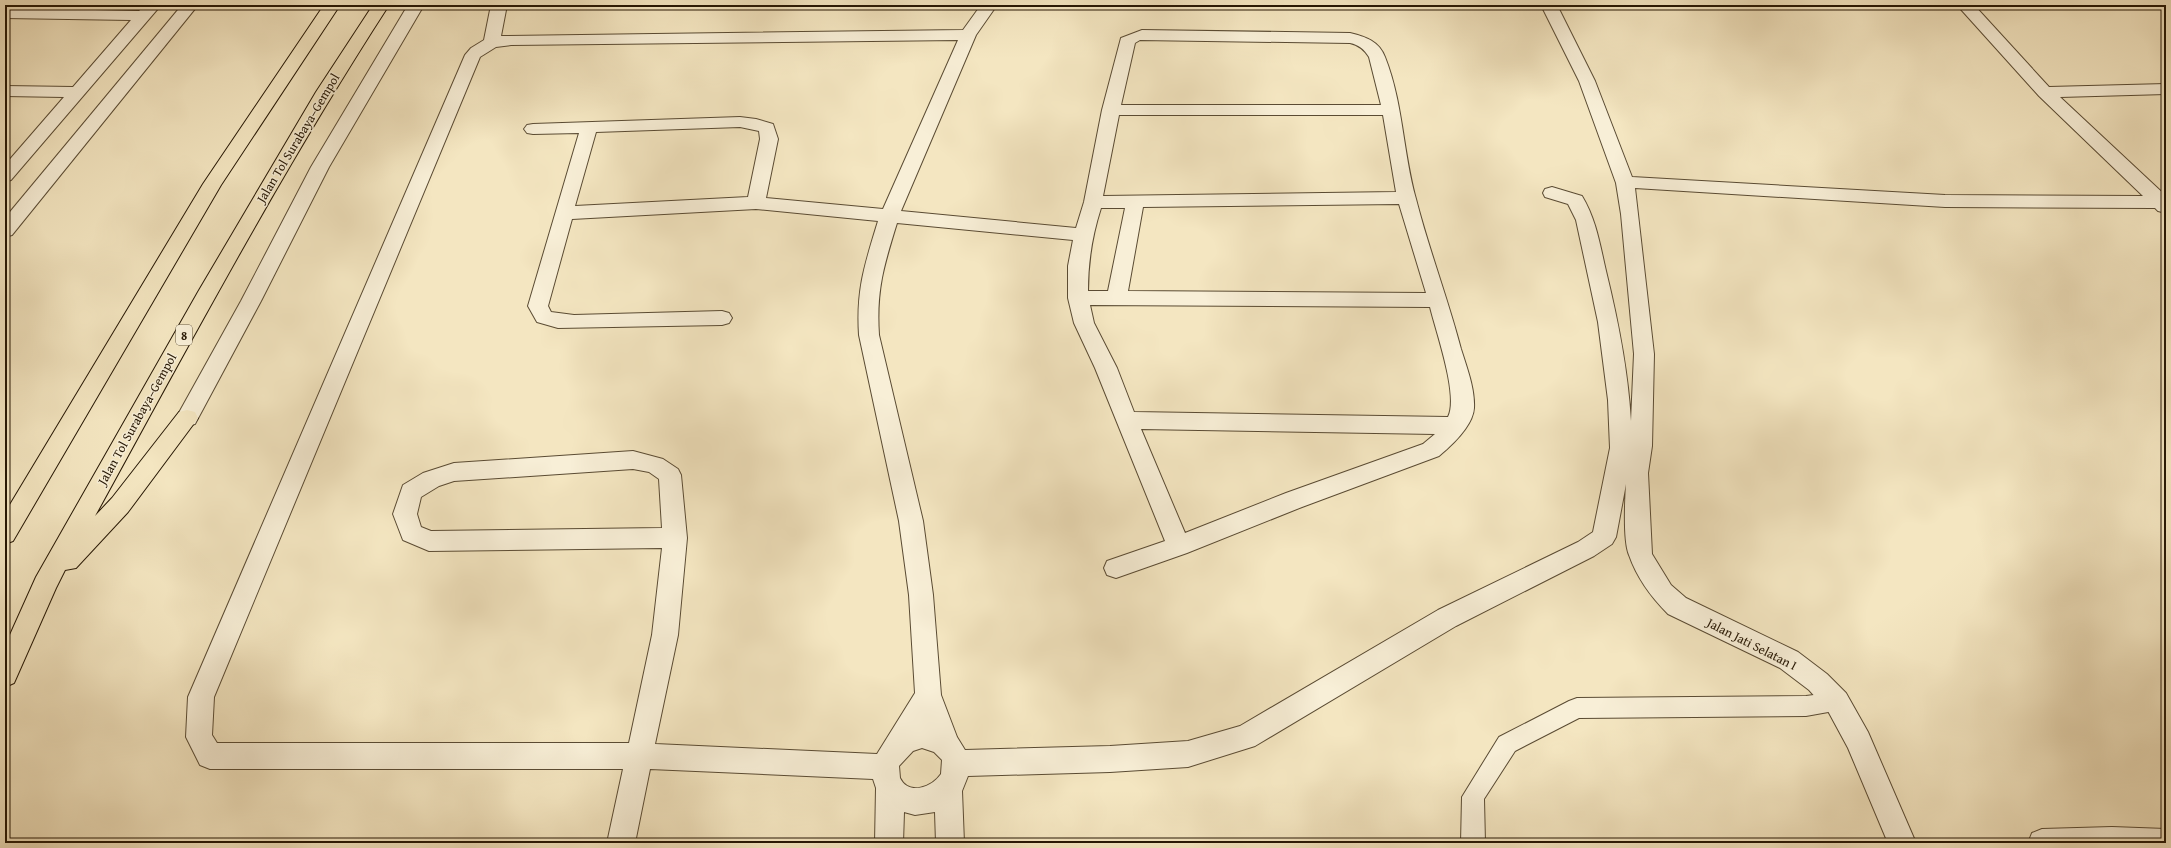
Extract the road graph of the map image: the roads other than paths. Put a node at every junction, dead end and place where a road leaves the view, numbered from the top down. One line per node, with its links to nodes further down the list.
1 (190, 5): 31 (street)
2 (332, 5): 40 (highway)
3 (381, 5): 44 (highway, Jalan Tol Surabaya–Gempol / 8)
4 (416, 5): 37 (street)
5 (989, 5): 11 (street)
6 (1549, 5): 22 (street, Jalan Jati Selatan I)
7 (1965, 5): 16 (street)
8 (498, 10): 12 (street)
9 (148, 11): 10 (street); 15 (street)
10 (5, 13)
11 (968, 35): 12 (street); 30 (street)
12 (492, 42): 48 (street)
13 (2166, 89): 16 (street)
14 (5, 91): 15 (street)
15 (77, 92): 21 (street)
16 (2045, 92): 28 (street)
17 (1111, 110): 18 (street); 18 (street); 25 (street)
18 (1391, 110): 24 (street)
19 (589, 127): 20 (street); 27 (street); 29 (street)
20 (533, 129)
21 (5, 176)
22 (1625, 183): 28 (street); 47 (street, Jalan Jati Selatan I)
23 (1552, 192): 49 (street)
24 (1406, 198): 26 (street); 35 (street)
25 (1093, 202): 26 (street); 32 (street)
26 (1135, 202): 34 (street)
27 (756, 203): 29 (street); 30 (street)
28 (2164, 204)
29 (564, 213): 36 (street)
30 (889, 217): 32 (street); 46 (street)
31 (5, 231)
32 (1083, 235): 33 (street)
33 (1078, 298): 34 (street); 38 (street)
34 (1117, 299): 35 (street)
35 (1438, 300): 39 (street)
36 (722, 318)
37 (186, 418): 44 (highway)
38 (1126, 420): 39 (street); 42 (street)
39 (1455, 426): 42 (street)
40 (5, 534)
41 (674, 538): 41 (street); 48 (street)
42 (1178, 546): 43 (street)
43 (1116, 568)
44 (45, 584): 45 (highway, Jalan Tol Surabaya–Gempol / 8)
45 (5, 675)
46 (928, 695): 49 (street); 50 (street)
47 (1837, 702): 54 (lane); 55 (street, Jalan Jati Selatan I)
48 (638, 756): 50 (street); 51 (street)
49 (950, 765): 50 (street); 50 (street); 53 (street)
50 (891, 767): 52 (street)
51 (621, 843)
52 (889, 843)
53 (950, 843)
54 (1473, 843)
55 (1902, 843)
56 (2042, 843): 57 (street)
57 (2166, 843)

